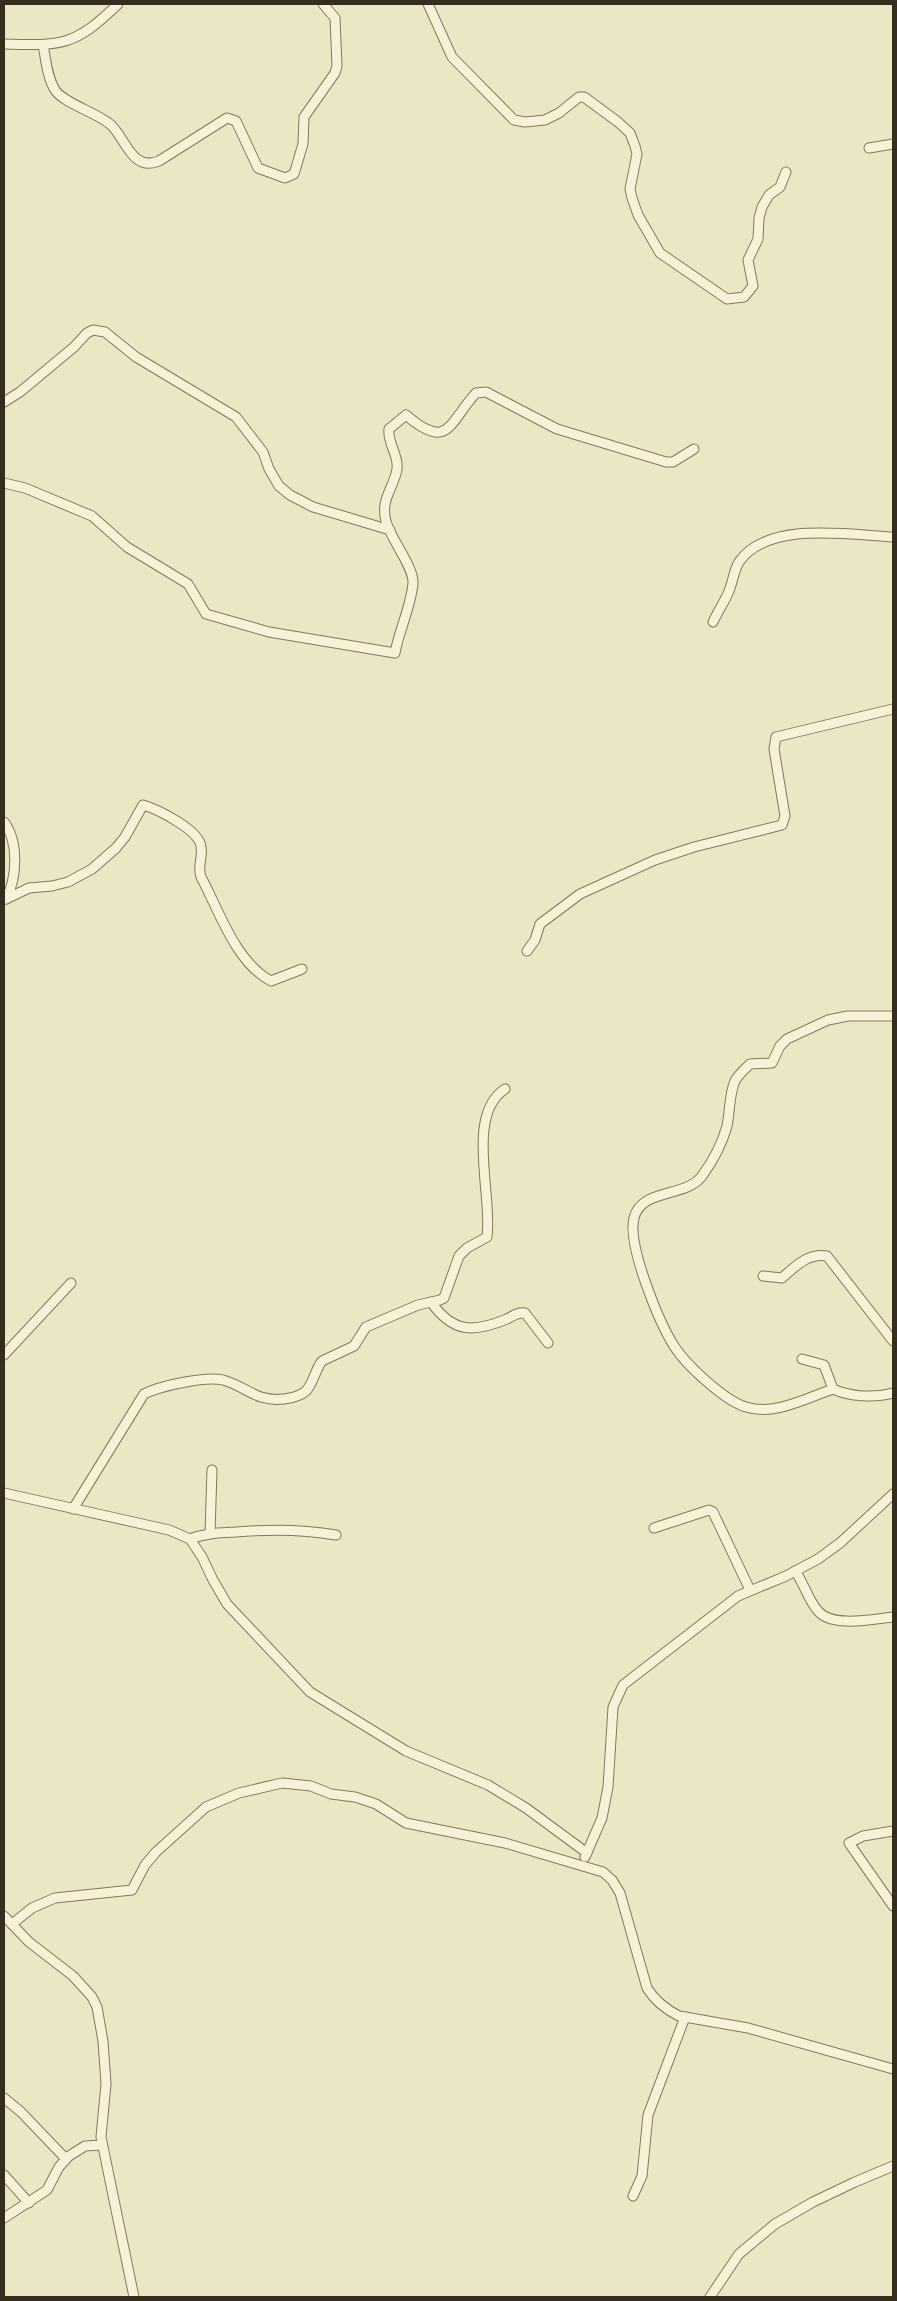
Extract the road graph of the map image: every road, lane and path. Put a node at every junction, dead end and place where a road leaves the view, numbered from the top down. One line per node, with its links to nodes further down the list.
1 (118, 4): 5 (street)
2 (323, 4): 5 (street)
3 (428, 4): 8 (street)
4 (4, 44): 5 (street)
5 (43, 45)
6 (893, 144): 7 (street)
7 (870, 148)
8 (786, 172)
9 (4, 402): 12 (street)
10 (694, 449): 12 (street)
11 (4, 483): 12 (street)
12 (390, 530)
13 (893, 537): 14 (street)
14 (714, 622)
15 (893, 709): 18 (street)
16 (4, 822): 17 (street)
17 (5, 901): 19 (street)
18 (526, 951)
19 (302, 969)
20 (893, 1016): 29 (street)
21 (505, 1089): 24 (street)
22 (763, 1276): 25 (street)
23 (71, 1283): 27 (street)
24 (431, 1302): 26 (street); 34 (street)
25 (893, 1341)
26 (548, 1343)
27 (4, 1355)
28 (802, 1359): 29 (street)
29 (833, 1389): 30 (street)
30 (893, 1393)
31 (212, 1470): 36 (street)
32 (4, 1493): 34 (street)
33 (893, 1494): 39 (street)
34 (73, 1509): 38 (street)
35 (654, 1528): 40 (street)
36 (210, 1533): 37 (street); 38 (street)
37 (336, 1535)
38 (190, 1539): 43 (street)
39 (795, 1571): 40 (street); 41 (street)
40 (750, 1590): 43 (street)
41 (893, 1618)
42 (893, 1831): 45 (street)
43 (587, 1853): 44 (street)
44 (582, 1865): 47 (street); 48 (street)
45 (893, 1906)
46 (4, 1916): 47 (street)
47 (12, 1924): 51 (street)
48 (685, 2018): 49 (street); 55 (street)
49 (893, 2068)
50 (4, 2098): 52 (street)
51 (102, 2145): 52 (street); 58 (street)
52 (66, 2159): 56 (street)
53 (893, 2166): 59 (street)
54 (4, 2175): 56 (street)
55 (633, 2196)
56 (29, 2203): 57 (street)
57 (4, 2218)
58 (134, 2297)
59 (710, 2297)

